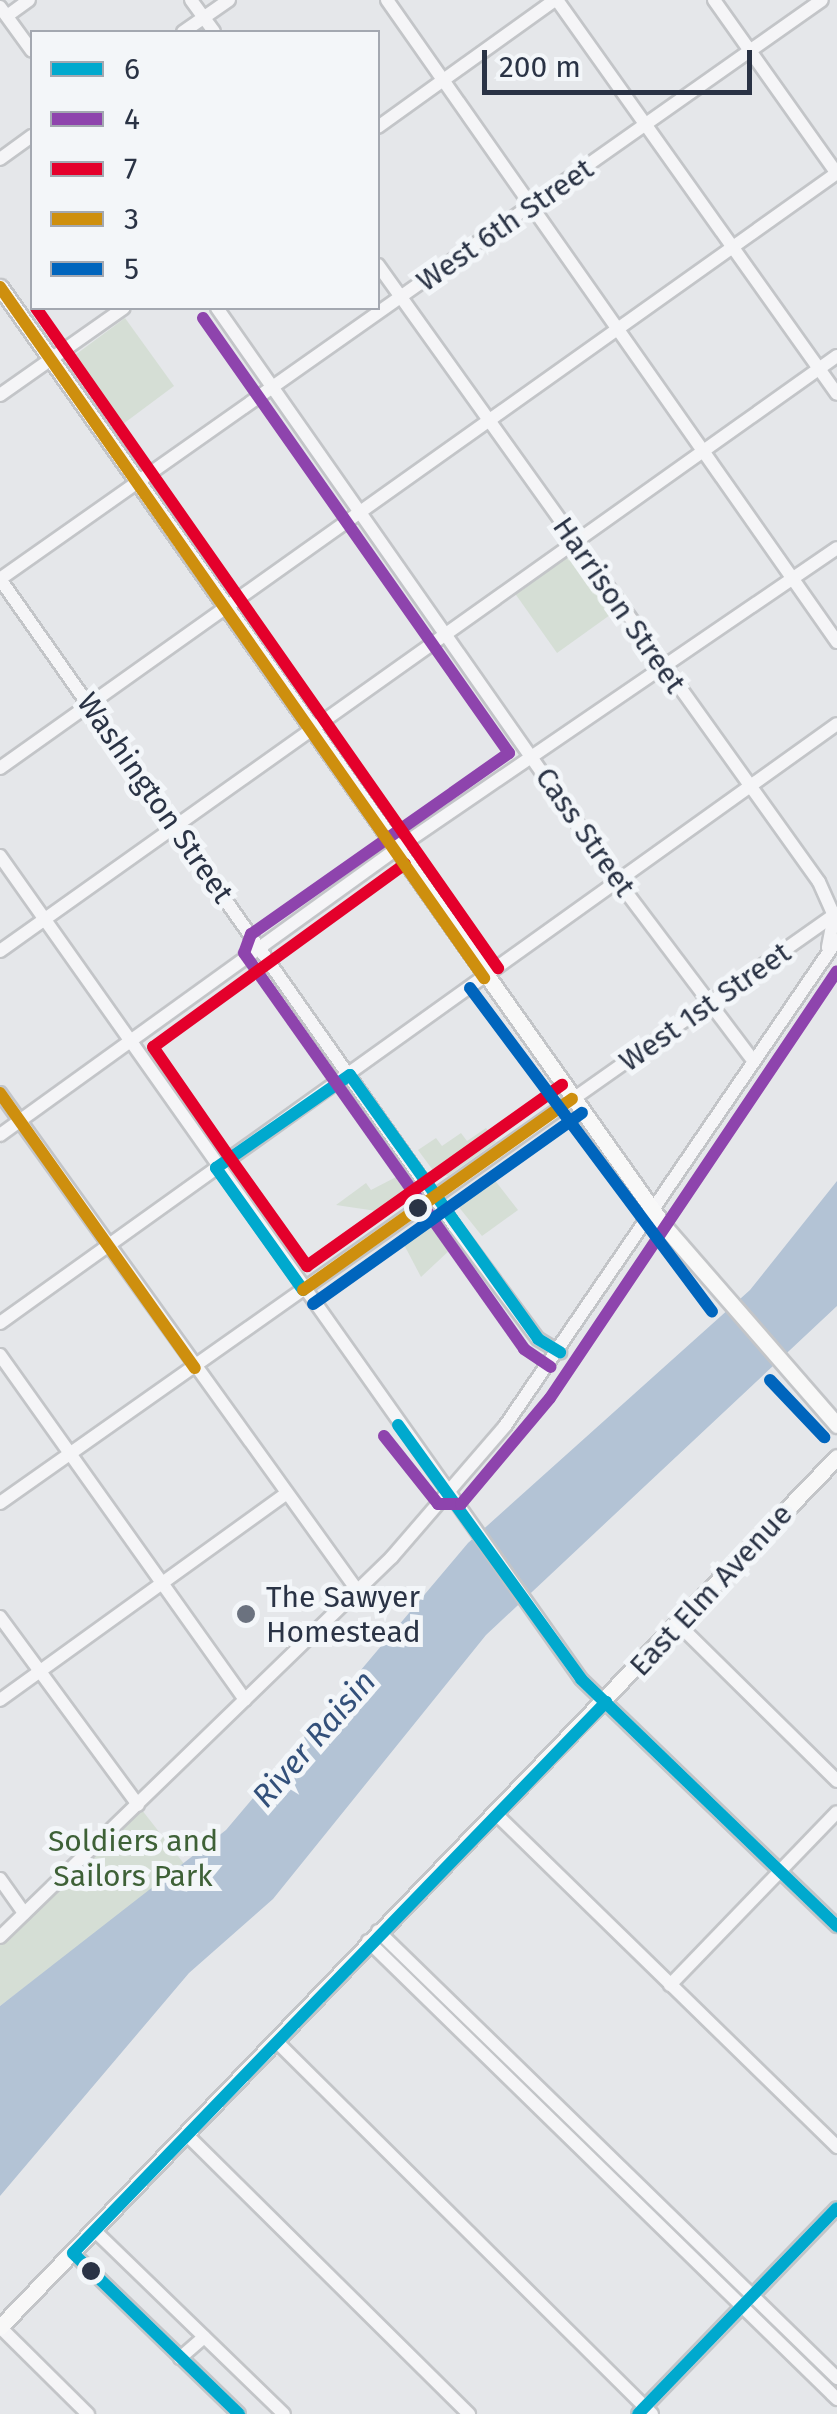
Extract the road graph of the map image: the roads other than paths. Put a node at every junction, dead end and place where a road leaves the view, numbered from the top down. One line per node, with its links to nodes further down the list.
1 (29, 0): 8 (street)
2 (191, 0): 9 (street)
3 (228, 0): 9 (street)
4 (387, 0): 14 (street)
5 (556, 0): 14 (street); 15 (street)
6 (714, 0): 13 (street)
7 (822, 0): 13 (street, West 6th Street)
8 (3, 11): 12 (street)
9 (204, 18): 10 (street); 11 (street)
10 (185, 30)
11 (213, 30)
12 (30, 48)
13 (751, 50): 15 (street, West 6th Street); 19 (street)
14 (442, 80): 16 (street); 20 (street)
15 (648, 124): 20 (street, West 6th Street); 21 (street)
16 (380, 126)
17 (30, 137): 18 (street)
18 (0, 158)
19 (837, 173): 21 (street)
20 (534, 208): 24 (street, West 6th Street); 27 (street)
21 (734, 248): 27 (street); 30 (street)
22 (380, 268): 24 (street, Harrison Street)
23 (0, 288): 29 (main road)
24 (401, 298): 31 (street, West 6th Street); 34 (street, Harrison Street)
25 (121, 310): 29 (street)
26 (217, 310): 31 (street, Cass Street)
27 (616, 333): 34 (street); 35 (street)
28 (837, 356): 30 (street)
29 (51, 359): 33 (street); 36 (main road)
30 (818, 368): 32 (street); 35 (street)
31 (272, 389): 36 (street, West 6th Street); 37 (street, Cass Street)
32 (837, 394)
33 (0, 395)
34 (490, 421): 37 (street); 38 (street, Harrison Street)
35 (700, 454): 38 (street); 41 (street)
36 (138, 482): 40 (street, West 6th Street); 42 (main road)
37 (359, 510): 42 (street); 43 (street, Cass Street)
38 (575, 542): 43 (street); 45 (street, Harrison Street)
39 (837, 548): 41 (street)
40 (0, 579): 46 (street, Washington Street)
41 (792, 580): 44 (street); 45 (street)
42 (225, 605): 46 (street); 48 (main road)
43 (447, 634): 48 (street); 49 (street, Cass Street)
44 (837, 642)
45 (663, 667): 49 (street); 51 (street, Harrison Street)
46 (88, 702): 50 (street); 52 (street, Washington Street)
47 (837, 724): 51 (street)
48 (314, 730): 52 (street); 53 (main road)
49 (533, 757): 53 (street); 55 (street, Cass Street)
50 (0, 768)
51 (747, 789): 55 (street); 56 (street, Harrison Street)
52 (175, 825): 57 (street); 59 (street, Washington Street)
53 (395, 850): 59 (street); 62 (main road)
54 (0, 856): 57 (street)
55 (617, 880): 62 (street); 63 (street, Cass Street)
56 (836, 915): 61 (street); 63 (street, West 1st Street)
57 (44, 918): 60 (street); 64 (street)
58 (837, 940): 61 (street)
59 (261, 948): 64 (street); 66 (street, Washington Street)
60 (0, 951)
61 (826, 952): 65 (street)
62 (484, 978): 66 (street); 68 (main road)
63 (711, 1004): 65 (street, Cass Street); 68 (street, West 1st Street)
64 (129, 1043): 69 (street); 71 (street)
65 (752, 1059): 73 (street)
66 (350, 1075): 71 (street); 72 (street, Washington Street)
67 (0, 1093): 69 (street)
68 (572, 1098): 72 (street, West 1st Street); 73 (main road)
69 (20, 1120): 70 (street); 74 (street)
70 (0, 1134)
71 (216, 1168): 74 (street); 75 (street)
72 (438, 1199): 75 (street, West 1st Street); 77 (street, Washington Street)
73 (652, 1208): 77 (street); 80 (main road)
74 (110, 1246): 76 (street); 79 (street)
75 (303, 1290): 79 (street, West 1st Street); 83 (street)
76 (0, 1323)
77 (560, 1352): 83 (street)
78 (0, 1355): 81 (street)
79 (195, 1368): 81 (street, West 1st Street); 84 (street)
80 (837, 1425)
81 (70, 1454): 85 (street, West 1st Street); 86 (street)
82 (837, 1456): 89 (main road, East Elm Avenue)
83 (450, 1491): 87 (street); 93 (street)
84 (286, 1494): 86 (street); 87 (street)
85 (0, 1502)
86 (163, 1585): 90 (street); 92 (street)
87 (357, 1590): 92 (street)
88 (0, 1617): 90 (street)
89 (679, 1626): 93 (main road, East Elm Avenue); 94 (street)
90 (41, 1674): 91 (street); 95 (street)
91 (0, 1700)
92 (245, 1700): 95 (street)
93 (606, 1702): 97 (main road, East Elm Avenue); 98 (street)
94 (837, 1781)
95 (138, 1805): 100 (street)
96 (837, 1812): 98 (street)
97 (496, 1814): 103 (main road, East Elm Avenue); 104 (street)
98 (780, 1871): 101 (street); 104 (street)
99 (0, 1879): 100 (street)
100 (24, 1913): 102 (street)
101 (837, 1926)
102 (0, 1936)
103 (373, 1936): 105 (main road, East Elm Avenue); 111 (street); 112 (street)
104 (670, 1985): 107 (street)
105 (276, 2040): 106 (main road, East Elm Avenue); 118 (street)
106 (187, 2135): 109 (main road, East Elm Avenue); 122 (street)
107 (837, 2147)
108 (837, 2208): 111 (street)
109 (95, 2231): 110 (main road, East Elm Avenue); 114 (street)
110 (73, 2253): 113 (main road, East Elm Avenue); 115 (street)
111 (752, 2295): 112 (street); 116 (street)
112 (741, 2306): 117 (street); 118 (street)
113 (0, 2327): 119 (street)
114 (204, 2336): 115 (street); 121 (street)
115 (180, 2358): 120 (street)
116 (837, 2378)
117 (837, 2399)
118 (645, 2412)
119 (88, 2414)
120 (239, 2414)
121 (284, 2414)
122 (468, 2414)

